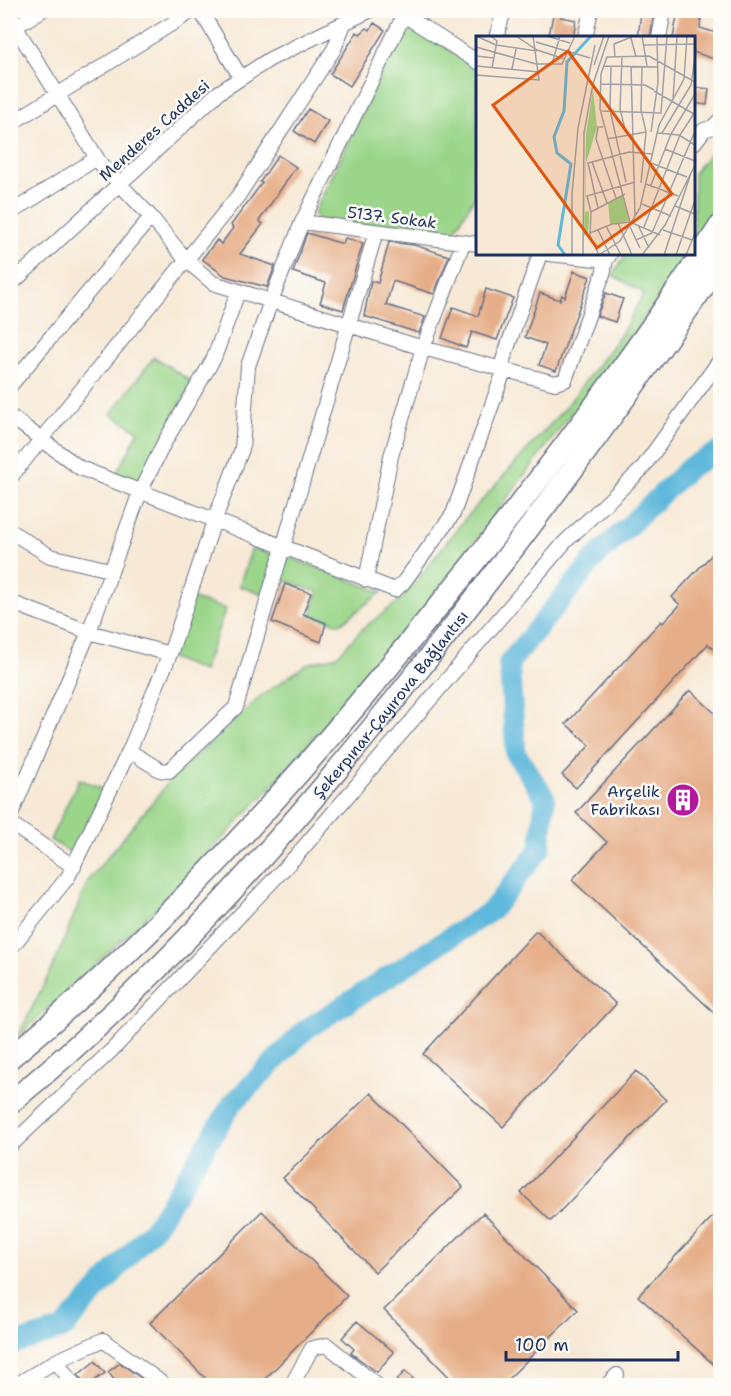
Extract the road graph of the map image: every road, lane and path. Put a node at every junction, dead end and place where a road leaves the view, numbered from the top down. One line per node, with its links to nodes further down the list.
1 (42, 10): 10 (street)
2 (194, 10): 16 (street)
3 (200, 10): 15 (street)
4 (371, 10): 9 (street, Menderes Caddesi)
5 (504, 10): 11 (street)
6 (591, 10): 12 (street)
7 (664, 10): 13 (street)
8 (400, 14): 14 (street); 24 (street)
9 (344, 24): 15 (street, Menderes Caddesi); 32 (street)
10 (12, 25): 16 (street)
11 (497, 36)
12 (585, 36)
13 (659, 36)
14 (476, 61)
15 (241, 78): 21 (street, Menderes Caddesi)
16 (58, 94): 18 (street); 20 (street)
17 (720, 120): 19 (street)
18 (10, 124)
19 (699, 129)
20 (97, 158): 21 (street); 22 (street)
21 (119, 184): 23 (street); 34 (street, Menderes Caddesi)
22 (10, 213)
23 (152, 217): 32 (street); 41 (street)
24 (302, 222): 26 (street, 5137. Sokak); 36 (street)
25 (720, 226): 59 (highway, Şekerpınar-Çayırova Bağlantısı)
26 (376, 232): 27 (street, 5137. Sokak); 37 (street)
27 (463, 243): 28 (street, 5137. Sokak); 38 (street)
28 (476, 244)
29 (540, 255): 40 (street)
30 (578, 255): 31 (street)
31 (608, 256): 40 (street)
32 (186, 260): 35 (street); 43 (street)
33 (720, 263): 60 (highway, Şekerpınar-Çayırova Bağlantısı)
34 (10, 285)
35 (238, 292): 36 (street); 45 (street)
36 (271, 301): 37 (street); 46 (street)
37 (349, 325): 38 (street); 48 (street)
38 (423, 348): 40 (street); 50 (street)
39 (720, 360): 61 (street)
40 (499, 366): 50 (street)
41 (10, 386)
42 (10, 416): 43 (street)
43 (40, 440): 44 (street); 45 (street)
44 (10, 478)
45 (140, 492): 46 (street); 49 (street)
46 (214, 521): 48 (street); 53 (street)
47 (10, 531): 49 (street)
48 (281, 548): 50 (street); 54 (street)
49 (110, 570): 52 (street)
50 (366, 580)
51 (12, 606): 52 (street)
52 (89, 632): 53 (street); 55 (street)
53 (170, 654): 54 (street)
54 (129, 752): 57 (street)
55 (10, 817)
56 (10, 823): 57 (street)
57 (74, 867): 58 (street)
58 (10, 949)
59 (10, 1058)
60 (10, 1102)
61 (10, 1146)
62 (56, 1361): 64 (street); 65 (street); 66 (street)
63 (617, 1375): 69 (street)
64 (14, 1386)
65 (75, 1386)
66 (166, 1386)
67 (291, 1386): 68 (street)
68 (378, 1386)
69 (606, 1386)

